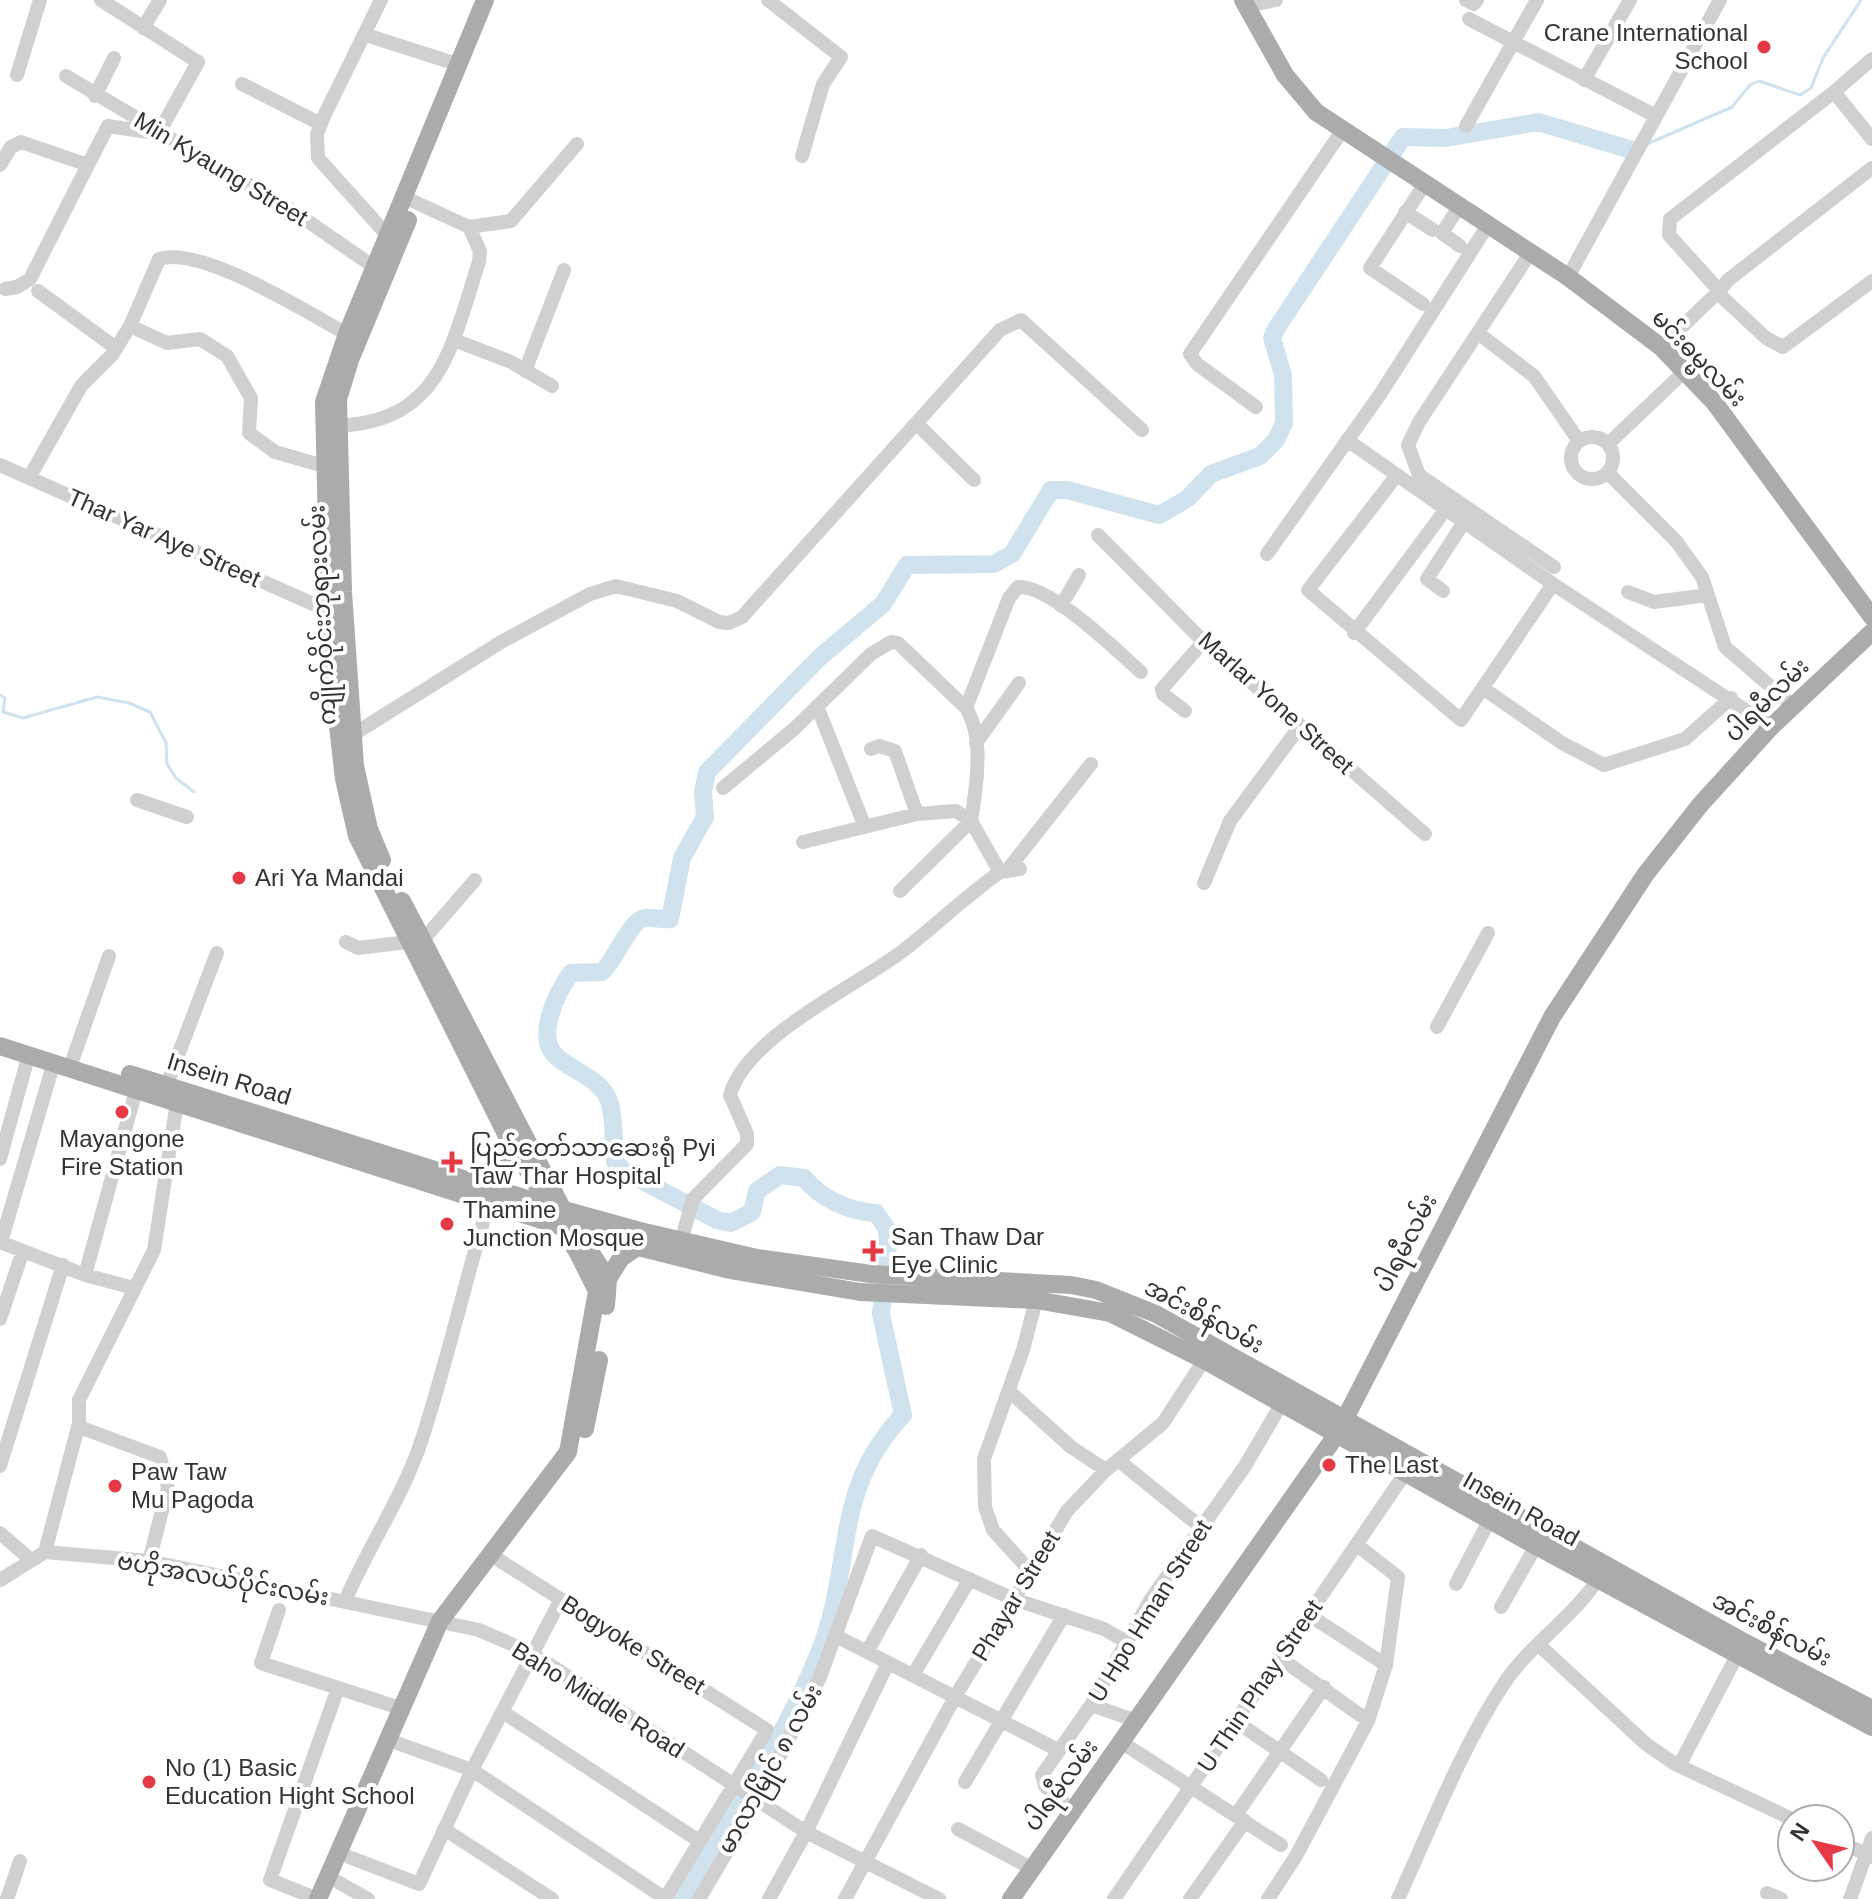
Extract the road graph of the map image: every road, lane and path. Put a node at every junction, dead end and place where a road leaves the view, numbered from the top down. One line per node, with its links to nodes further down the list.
1 (40, 0): 22 (street)
2 (101, 0): 16 (street)
3 (160, 0): 16 (street)
4 (381, 0): 17 (street)
5 (485, 0): 21 (main road, ကျိုက်ဝိုင်းဘုရားလမ်း)
6 (497, 0): 21 (main road, ကျိုက်ဝိုင်းဘုရားလမ်း)
7 (768, 0): 36 (street)
8 (1276, 0): 14 (street)
9 (1466, 0): 10 (street)
10 (1477, 0)
11 (1537, 0): 18 (street)
12 (1630, 0): 24 (street)
13 (1720, 0): 28 (street)
14 (1244, 3): 32 (main road)
15 (1469, 19): 18 (street)
16 (143, 28): 31 (street)
17 (366, 35): 21 (street); 29 (street)
18 (1512, 45): 24 (street); 30 (street)
19 (114, 58): 27 (street)
20 (1872, 59): 26 (street)
21 (465, 67): 41 (main road, ကျိုက်ဝိုင်းဘုရားလမ်း)
22 (17, 75)
23 (66, 76): 27 (street, Min Kyaung Street)
24 (1584, 80): 28 (street)
25 (242, 84): 29 (street)
26 (1834, 92): 33 (street); 56 (street)
27 (95, 96): 31 (street, Min Kyaung Street)
28 (1656, 116): 52 (street)
29 (321, 124): 47 (street)
30 (1466, 126)
31 (161, 129): 38 (street); 51 (street, Min Kyaung Street)
32 (1342, 131): 40 (main road, မင်းဓမ္မလမ်း); 67 (street)
33 (1872, 139)
34 (577, 144): 45 (street)
35 (1872, 151): 39 (street)
36 (802, 156)
37 (0, 165): 38 (street)
38 (88, 165): 54 (street)
39 (1872, 166): 56 (street)
40 (1424, 185): 42 (main road, မင်းဓမ္မလမ်း); 43 (street)
41 (410, 200): 45 (street); 47 (main road, ကျိုက်ဝိုင်းဘုရားလမ်း); 51 (main road, ကျိုက်ဝိုင်းဘုရားလမ်း)
42 (1459, 207): 44 (main road, မင်းဓမ္မလမ်း); 48 (street)
43 (1405, 212): 46 (street); 57 (street)
44 (1488, 225): 49 (main road, မင်းဓမ္မလမ်း); 71 (street)
45 (469, 227): 61 (street)
46 (1433, 230)
47 (388, 236): 51 (main road, ကျိုက်ဝိုင်းဘုရားလမ်း)
48 (1460, 246)
49 (1531, 252): 52 (main road, မင်းဓမ္မလမ်း); 59 (street)
50 (564, 270): 64 (street)
51 (380, 271): 60 (main road, ကျိုက်ဝိုင်းဘုရားလမ်း); 69 (main road, ကျိုက်ဝိုင်းဘုရားလမ်း)
52 (1568, 277): 62 (main road, မင်းဓမ္မလမ်း)
53 (1872, 281): 56 (street)
54 (5, 289)
55 (38, 291): 63 (street)
56 (1717, 292): 62 (street)
57 (1423, 304)
58 (130, 326): 60 (street); 63 (street); 75 (street)
59 (1478, 333): 72 (street); 84 (street)
60 (347, 334): 69 (main road, ကျိုက်ဝိုင်းဘုရားလမ်း)
61 (454, 340): 64 (street); 69 (street)
62 (1661, 347): 65 (main road, မင်းဓမ္မလမ်း)
63 (116, 348): 78 (street)
64 (525, 371): 66 (street)
65 (1685, 371): 73 (street); 92 (main road, မင်းဓမ္မလမ်း)
66 (552, 386)
67 (1256, 407)
68 (917, 424): 70 (street); 79 (street); 106 (street)
69 (330, 426): 75 (main road, ကျိုက်ဝိုင်းဘုရားလမ်း); 91 (main road, ကျိုက်ဝိုင်းဘုရားလမ်း)
70 (1142, 430)
71 (1347, 440): 77 (street); 83 (street)
72 (1579, 441): 73 (street); 76 (street)
73 (1608, 444): 76 (street)
74 (0, 465): 78 (street, Thar Yar Aye Street)
75 (324, 466): 91 (main road, ကျိုက်ဝိုင်းဘုရားလမ်း)
76 (1608, 473): 89 (street)
77 (1397, 475): 80 (street); 94 (street)
78 (29, 478): 91 (street, Thar Yar Aye Street)
79 (974, 480)
80 (1446, 509): 81 (street); 94 (street)
81 (1464, 522): 86 (street); 87 (street)
82 (1098, 535): 95 (street, Marlar Yone Street)
83 (1267, 554)
84 (1554, 567)
85 (1079, 575): 90 (street)
86 (1553, 584): 98 (street); 99 (street)
87 (1443, 591)
88 (1628, 592): 89 (street)
89 (1708, 595): 100 (street)
90 (1061, 606): 96 (street); 102 (street)
91 (336, 610): 106 (main road, ကျိုက်ဝိုင်းဘုရားလမ်း)
92 (1872, 617)
93 (1872, 632): 100 (main road, ပါရမီလမ်း)
94 (1354, 633): 98 (street)
95 (1204, 641): 103 (street); 104 (street, Marlar Yone Street)
96 (1141, 672)
97 (1019, 683): 107 (street)
98 (1484, 689): 99 (street)
99 (1731, 698): 105 (street)
100 (1792, 705): 105 (main road, ပါရမီလမ်း)
101 (817, 706): 102 (street); 110 (street); 115 (street)
102 (966, 708): 107 (street)
103 (1185, 711)
104 (1300, 726): 116 (street, Marlar Yone Street); 120 (street)
105 (1771, 727): 157 (main road, ပါရမီလမ်း)
106 (346, 739): 124 (main road, ကျိုက်ဝိုင်းဘုရားလမ်း)
107 (976, 743): 114 (street)
108 (871, 749): 112 (street)
109 (1091, 764): 118 (street)
110 (723, 788)
111 (137, 800): 113 (street)
112 (917, 814): 114 (street); 115 (street)
113 (187, 817)
114 (971, 821): 118 (street); 121 (street)
115 (865, 827): 117 (street)
116 (1425, 834)
117 (803, 842)
118 (1010, 870): 141 (street)
119 (475, 880): 124 (street)
120 (1204, 883)
121 (900, 891)
122 (1488, 933): 127 (street)
123 (346, 942): 124 (street)
124 (415, 942): 135 (main road, ကျိုက်ဝိုင်းဘုရားလမ်း); 139 (main road, ကျိုက်ဝိုင်းဘုရားလမ်း)
125 (217, 953): 133 (street)
126 (109, 956): 131 (street)
127 (1437, 1027)
128 (0, 1035): 131 (main road)
129 (0, 1046): 130 (main road)
130 (29, 1054): 131 (main road); 136 (street)
131 (66, 1062): 132 (main road); 142 (street)
132 (138, 1083): 133 (main road, Insein Road); 134 (main road); 146 (street)
133 (167, 1084): 137 (main road, Insein Road)
134 (177, 1102): 138 (main road); 149 (street)
135 (508, 1138): 138 (main road); 139 (main road, ကျိုက်ဝိုင်းဘုရားလမ်း)
136 (0, 1159)
137 (443, 1171): 138 (main road, အင်းစိန်လမ်း)
138 (488, 1194): 139 (main road, အင်းစိန်လမ်း); 179 (street)
139 (556, 1214): 140 (main road, အင်းစိန်လမ်း); 141 (main road, အင်းစိန်လမ်း); 184 (main road)
140 (582, 1233): 143 (main road, အင်းစိန်လမ်း); 147 (main road)
141 (681, 1241): 148 (main road, အင်းစိန်လမ်း)
142 (0, 1242): 144 (street)
143 (637, 1247): 147 (main road); 148 (main road, အင်းစိန်လမ်း)
144 (23, 1251): 145 (street); 152 (street)
145 (63, 1265): 146 (street); 159 (street)
146 (85, 1275): 149 (street)
147 (608, 1279): 170 (main road)
148 (894, 1286): 150 (main road, အင်းစိန်လမ်း)
149 (134, 1288): 156 (street)
150 (1006, 1290): 151 (main road, အင်းစိန်လမ်း); 157 (main road, အင်းစိန်လမ်း)
151 (1036, 1300): 153 (main road, အင်းစိန်လမ်း); 154 (street)
152 (0, 1319)
153 (1204, 1360): 155 (main road, အင်းစိန်လမ်း); 158 (street, Phayar Street)
154 (1009, 1391): 160 (street); 173 (street)
155 (1282, 1403): 157 (main road, အင်းစိန်လမ်း); 163 (street, U Hpo Hman Street)
156 (80, 1426): 167 (street); 171 (street)
157 (1340, 1426): 161 (main road, Insein Road); 172 (main road, အင်းစိန်လမ်း); 203 (main road, ပါရမီလမ်း)
158 (1118, 1460): 160 (street, Phayar Street); 163 (street)
159 (0, 1466)
160 (1106, 1470): 173 (street, Phayar Street)
161 (1406, 1472): 162 (main road, Insein Road); 165 (street, U Thin Phay Street)
162 (1490, 1519): 166 (main road, Insein Road); 176 (street)
163 (1202, 1528): 186 (street, U Hpo Hman Street)
164 (0, 1533): 169 (street)
165 (1357, 1545): 183 (street, U Thin Phay Street); 193 (street)
166 (1536, 1546): 172 (main road, Insein Road); 180 (street)
167 (45, 1552): 169 (street, ဗဟိုအလယ်ပိုင်းလမ်း); 171 (street, ဗဟိုအလယ်ပိုင်းလမ်း)
168 (921, 1555): 174 (street); 185 (street, မာလာမြိုင် ၈ လမ်း); 189 (street)
169 (30, 1559): 175 (street, ဗဟိုအလယ်ပိုင်းလမ်း)
170 (499, 1560): 177 (street, Bogyoke Street); 184 (main road)
171 (149, 1561): 179 (street, ဗဟိုအလယ်ပိုင်းလမ်း)
172 (1602, 1572): 187 (street); 188 (main road, အင်းစိန်လမ်း)
173 (1032, 1573): 178 (street, Phayar Street)
174 (970, 1579): 178 (street); 194 (street)
175 (0, 1581)
176 (1456, 1584)
177 (561, 1599): 190 (street); 214 (street, Bogyoke Street)
178 (1016, 1600): 182 (street); 197 (street, Phayar Street)
179 (345, 1601): 184 (street, ဗဟိုအလယ်ပိုင်းလမ်း)
180 (1501, 1607)
181 (279, 1610): 196 (street)
182 (1064, 1615): 186 (street); 202 (street)
183 (1309, 1615): 191 (street, U Thin Phay Street); 193 (street)
184 (446, 1622): 190 (street, Baho Middle Road); 205 (main road)
185 (836, 1636): 189 (street); 215 (street, မာလာမြိုင် ၈ လမ်း)
186 (1125, 1641): 198 (street, U Hpo Hman Street)
187 (1540, 1646): 209 (street); 246 (street)
188 (1740, 1649): 201 (main road, အင်းစိန်လမ်း); 209 (street)
189 (867, 1652): 192 (street)
190 (532, 1653): 199 (street); 214 (street, Baho Middle Road)
191 (1280, 1658): 195 (street); 204 (street, U Thin Phay Street)
192 (888, 1663): 194 (street); 221 (street)
193 (1386, 1665): 245 (street)
194 (913, 1675): 197 (street)
195 (1324, 1687): 200 (street); 208 (street)
196 (338, 1688): 205 (street); 234 (street)
197 (955, 1697): 202 (street); 228 (street, Phayar Street)
198 (1091, 1705): 203 (street); 207 (street, U Hpo Hman Street)
199 (503, 1712): 210 (street); 223 (street)
200 (1360, 1715)
201 (1871, 1719)
202 (1001, 1720): 207 (street); 212 (street)
203 (1137, 1721): 206 (main road, ပါရမီလမ်း)
204 (1237, 1722): 208 (street); 213 (street, U Thin Phay Street)
205 (399, 1726): 210 (street); 226 (main road); 230 (main road)
206 (1121, 1742): 213 (street); 216 (main road, ပါရမီလမ်း)
207 (1058, 1750): 216 (street, U Hpo Hman Street)
208 (1280, 1754): 211 (street); 218 (street)
209 (1679, 1766): 217 (street)
210 (472, 1770): 219 (street); 237 (street)
211 (1321, 1780)
212 (965, 1782)
213 (1191, 1786): 218 (street); 243 (street, U Thin Phay Street)
214 (736, 1787): 215 (street, Baho Middle Road); 223 (street)
215 (755, 1800): 221 (street, Baho Middle Road); 238 (street, မာလာမြိုင် ၈ လမ်း)
216 (1072, 1811): 229 (main road, ပါရမီလမ်း)
217 (1776, 1811)
218 (1240, 1818): 224 (street); 244 (street)
219 (444, 1829): 226 (street); 236 (street)
220 (958, 1829): 229 (street)
221 (806, 1832): 228 (street, Baho Middle Road); 239 (street)
222 (1872, 1838): 225 (street)
223 (699, 1841): 237 (street)
224 (1281, 1845)
225 (1869, 1856): 248 (street)
226 (349, 1857): 230 (main road)
227 (20, 1861): 233 (street)
228 (865, 1861): 232 (street, Baho Middle Road); 240 (street, Phayar Street)
229 (1031, 1868): 242 (main road, ပါရမီလမ်း)
230 (335, 1883): 234 (main road); 235 (street)
231 (1767, 1893): 247 (street)
232 (918, 1894): 241 (street, Baho Middle Road)
233 (7, 1899)
234 (318, 1899)
235 (368, 1899)
236 (552, 1899)
237 (666, 1899)
238 (699, 1899)
239 (769, 1899)
240 (845, 1899)
241 (939, 1899)
242 (1011, 1899)
243 (1114, 1899)
244 (1190, 1899)
245 (1268, 1899)
246 (1398, 1899)
247 (1781, 1899)
248 (1850, 1899)

